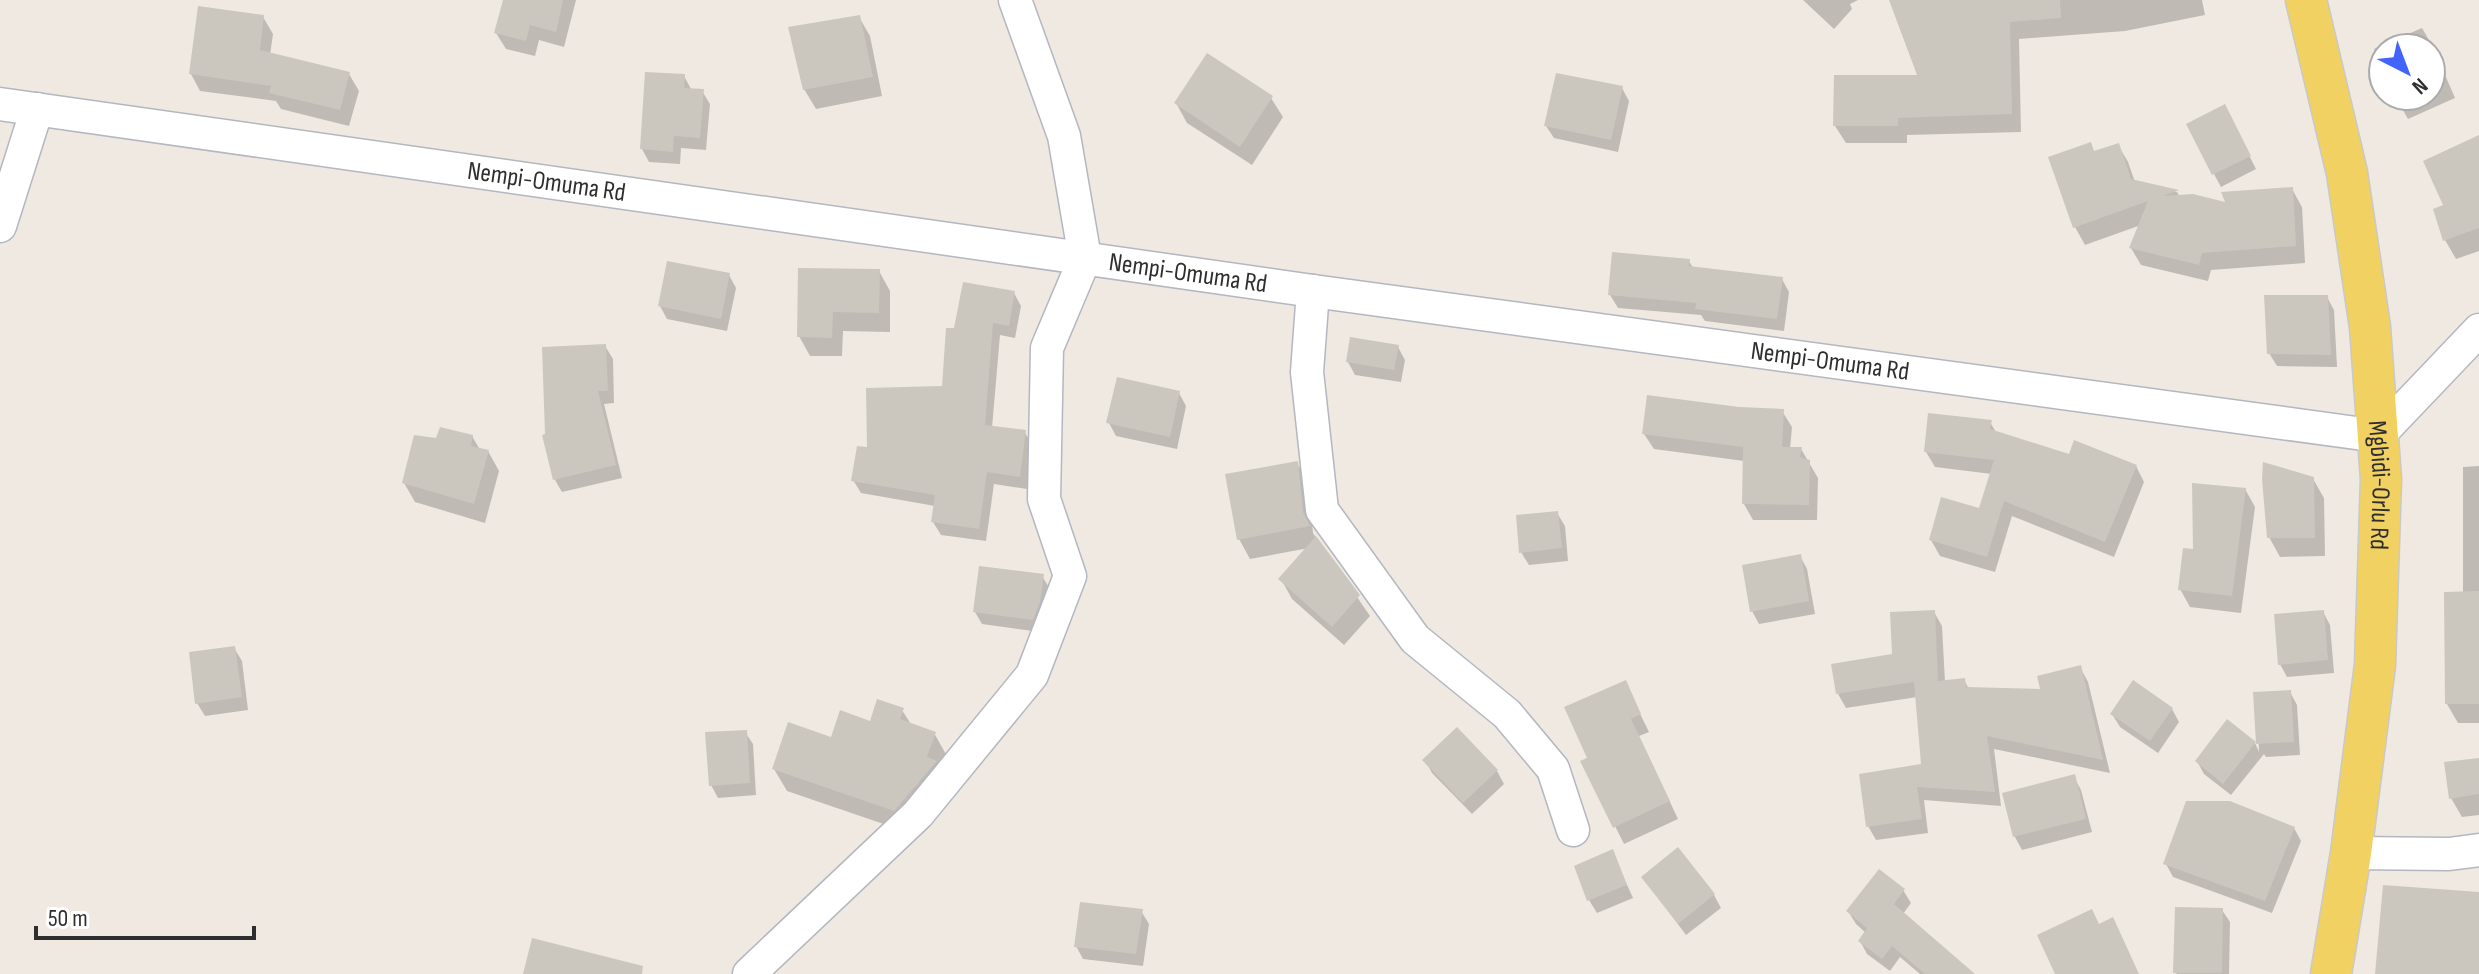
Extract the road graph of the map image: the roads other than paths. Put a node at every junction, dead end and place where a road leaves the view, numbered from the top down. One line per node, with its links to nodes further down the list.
1 (1015, 0): 6 (street)
2 (2306, 0): 9 (main road, Mgbidi-Orlu Rd)
3 (0, 104): 4 (street, Nempi-Omuma Rd)
4 (37, 109): 5 (street); 6 (street, Nempi-Omuma Rd)
5 (0, 226)
6 (1085, 258): 7 (street, Nempi-Omuma Rd); 13 (street)
7 (1313, 291): 9 (street, Nempi-Omuma Rd); 10 (street)
8 (2479, 330): 9 (street)
9 (2378, 436): 12 (main road, Mgbidi-Orlu Rd)
10 (1573, 830)
11 (2479, 850): 12 (street)
12 (2351, 853): 14 (main road, Mgbidi-Orlu Rd)
13 (749, 974)
14 (2331, 974)

